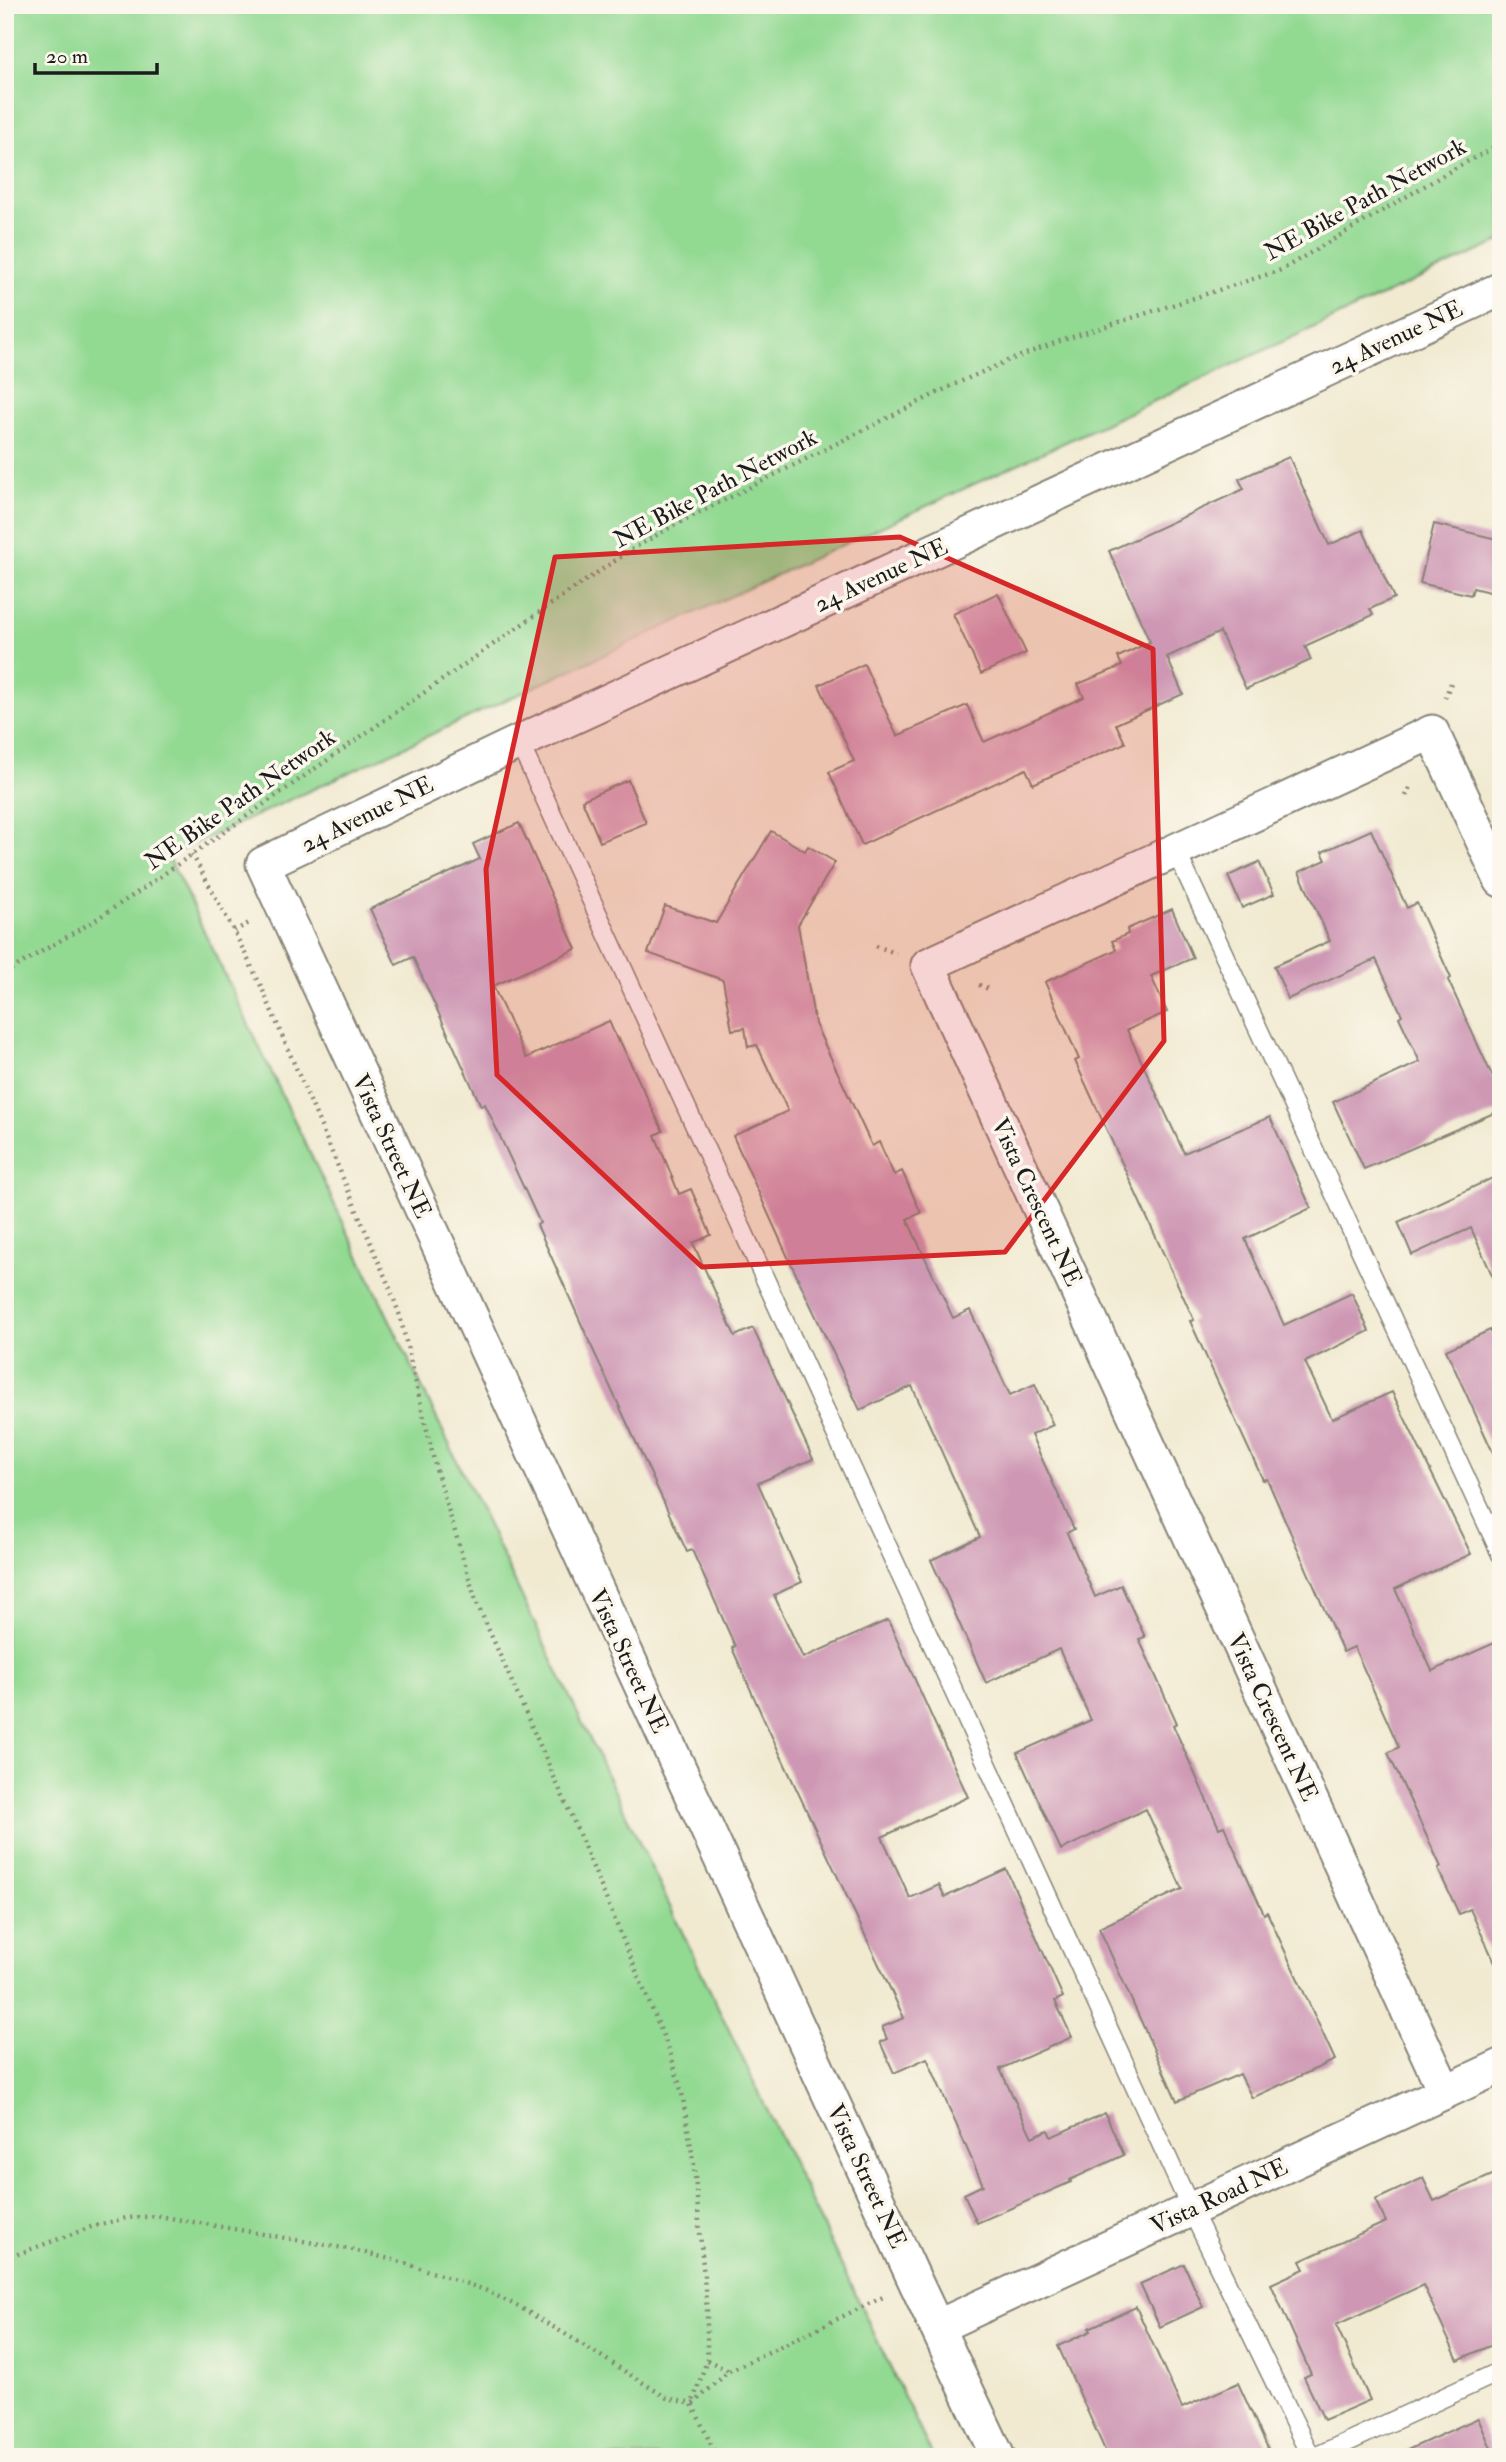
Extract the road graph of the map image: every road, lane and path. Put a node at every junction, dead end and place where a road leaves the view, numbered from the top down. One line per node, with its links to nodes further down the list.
1 (1501, 144): 5 (path, NE Bike Path Network)
2 (1501, 289): 3 (street, 24 Avenue NE)
3 (519, 742): 6 (street, 24 Avenue NE); 14 (lane)
4 (1176, 851): 7 (street, Vista Crescent NE); 11 (lane); 13 (street, Vista Crescent NE)
5 (192, 854): 9 (path); 10 (path, NE Bike Path Network)
6 (263, 864): 17 (street, Vista Street NE)
7 (1501, 880)
8 (250, 923): 9 (path)
9 (234, 931): 18 (path)
10 (5, 973)
11 (1501, 1554)
12 (1501, 2066): 13 (street, Vista Road NE)
13 (1445, 2092): 14 (street, Vista Road NE)
14 (1191, 2209): 17 (street, Vista Road NE); 24 (lane)
15 (5, 2261): 21 (path)
16 (884, 2297): 19 (path)
17 (937, 2327): 23 (street, Vista Street NE)
18 (707, 2360): 19 (path); 21 (path)
19 (729, 2371): 21 (path)
20 (1501, 2371): 24 (lane)
21 (692, 2404): 22 (path)
22 (717, 2457)
23 (998, 2457)
24 (1313, 2457)

